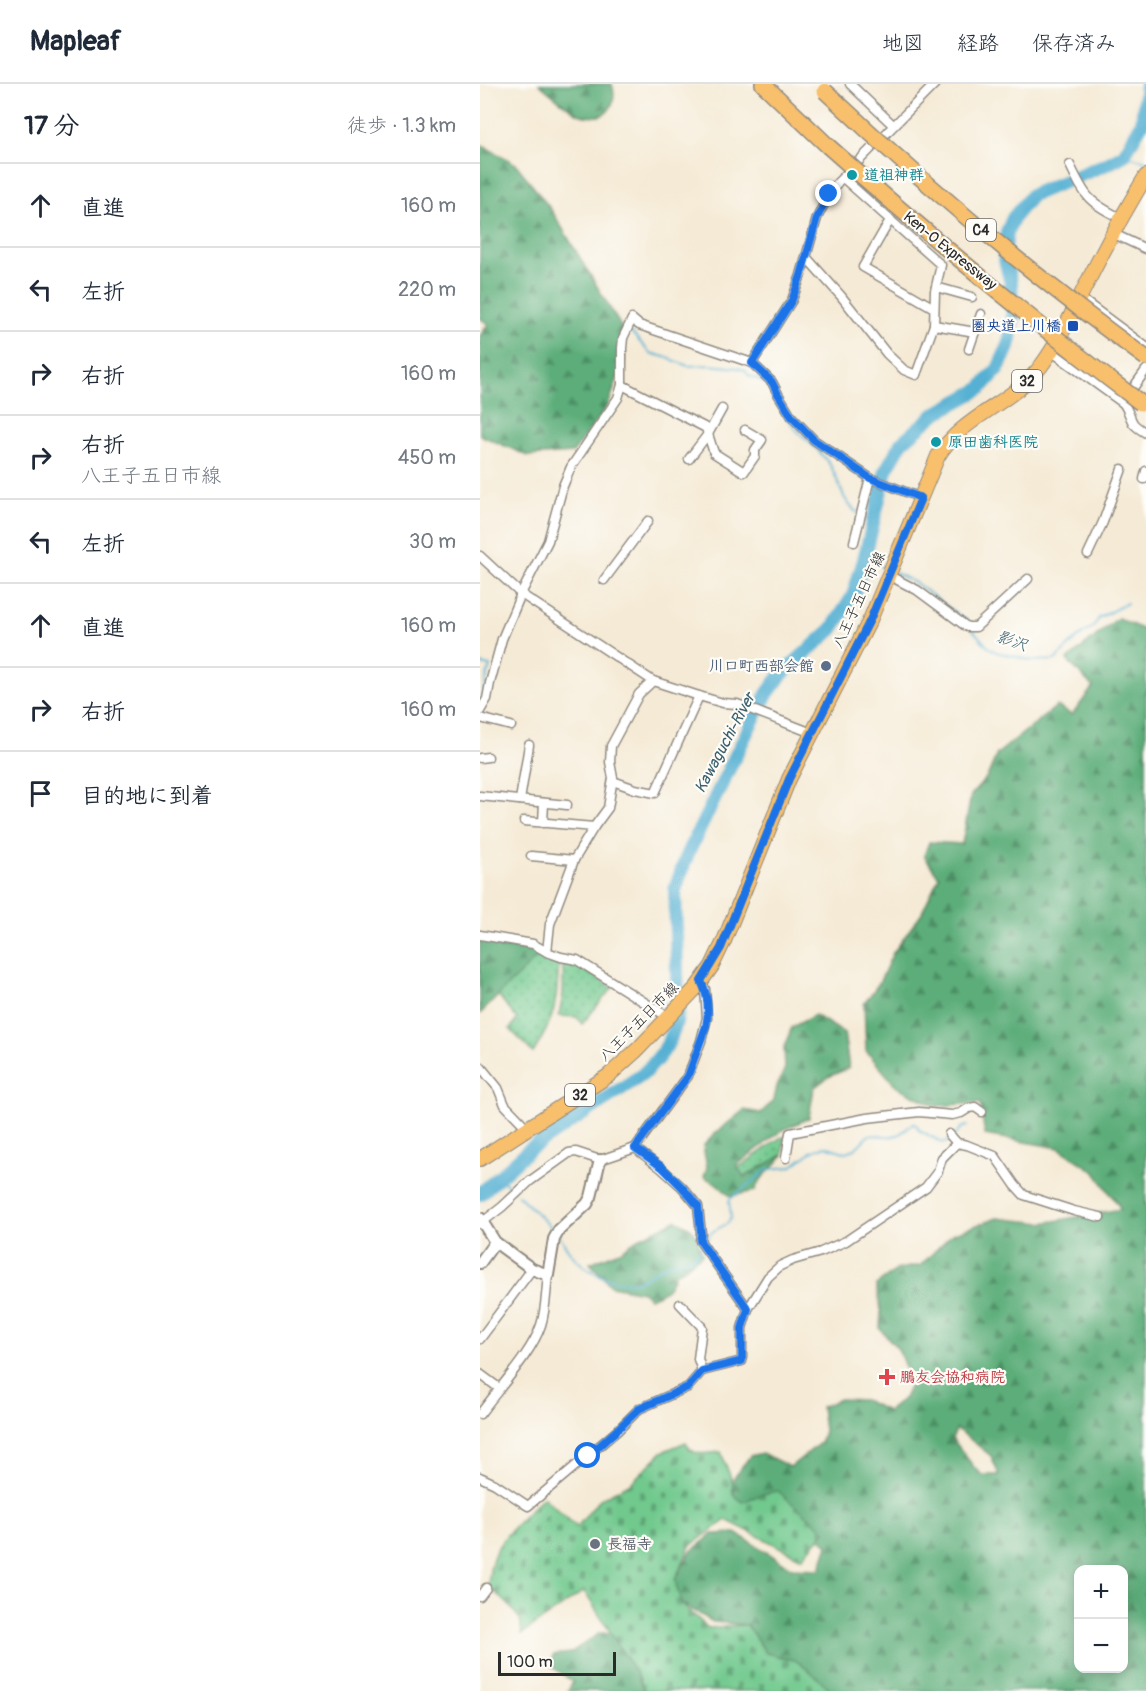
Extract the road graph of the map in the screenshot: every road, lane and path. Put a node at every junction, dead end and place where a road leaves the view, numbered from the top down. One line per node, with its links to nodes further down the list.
1 (763, 84): 29 (highway, Ken-O Expressway / C4, bridge)
2 (850, 84): 5 (street)
3 (935, 84): 5 (street)
4 (822, 87): 24 (highway, C4, bridge)
5 (893, 125): 8 (street)
6 (1070, 165): 9 (street)
7 (1146, 176): 9 (main road, 八王子五日市線 / 32)
8 (843, 178): 10 (street); 13 (street)
9 (1122, 219): 11 (main road, 八王子五日市線 / 32)
10 (890, 220): 14 (street); 17 (street)
11 (1114, 234): 12 (street); 16 (main road, 八王子五日市線 / 32)
12 (1146, 249)
13 (806, 257): 19 (street); 25 (street)
14 (936, 287): 15 (street); 17 (street)
15 (972, 297)
16 (1080, 298): 21 (street); 23 (main road, 八王子五日市線 / 32)
17 (934, 308): 19 (street)
18 (981, 314): 20 (street)
19 (934, 325): 20 (street)
20 (975, 332): 22 (street)
21 (1146, 347)
22 (969, 349)
23 (1051, 351): 28 (street); 37 (main road, 八王子五日市線 / 32)
24 (1146, 358)
25 (752, 363): 27 (street); 36 (street)
26 (1146, 370): 28 (street)
27 (622, 385): 32 (street); 45 (street)
28 (1122, 403): 33 (street)
29 (1144, 405)
30 (722, 409): 32 (street)
31 (745, 430): 32 (street)
32 (708, 434): 34 (street)
33 (1146, 434)
34 (689, 459)
35 (1122, 469): 40 (street)
36 (872, 479): 37 (street); 39 (street)
37 (921, 498): 42 (main road, 八王子五日市線 / 32)
38 (648, 521): 44 (street)
39 (854, 542)
40 (1088, 554)
41 (480, 556): 45 (street)
42 (891, 572): 43 (street); 51 (main road, 八王子五日市線 / 32)
43 (1028, 579)
44 (604, 580)
45 (521, 594): 46 (street); 48 (street)
46 (653, 681): 47 (street); 53 (street)
47 (699, 696): 51 (street); 53 (street)
48 (480, 711)
49 (480, 718): 50 (street)
50 (511, 726)
51 (812, 733): 65 (main road, 八王子五日市線 / 32)
52 (529, 745): 55 (street)
53 (613, 781): 60 (street)
54 (480, 796): 55 (street)
55 (520, 800): 56 (street)
56 (544, 803): 57 (street); 59 (street)
57 (567, 805)
58 (524, 821): 59 (street)
59 (543, 822): 60 (street)
60 (594, 827): 62 (street)
61 (531, 856): 62 (street)
62 (574, 860): 64 (street)
63 (480, 935): 64 (street)
64 (547, 952): 66 (street)
65 (699, 984): 66 (main road, 八王子五日市線 / 32); 72 (street)
66 (668, 1017): 69 (main road, 八王子五日市線 / 32)
67 (480, 1066): 69 (street)
68 (982, 1112): 73 (street)
69 (528, 1129): 74 (main road, 八王子五日市線 / 32)
70 (949, 1134): 71 (street)
71 (956, 1142): 76 (street); 83 (street)
72 (635, 1148): 75 (street); 83 (street)
73 (786, 1158)
74 (480, 1160)
75 (600, 1160): 77 (street); 81 (street)
76 (1100, 1217)
77 (481, 1222): 78 (street)
78 (495, 1242): 79 (street); 80 (street)
79 (480, 1263)
80 (532, 1269): 81 (street); 84 (street)
81 (548, 1275): 87 (street)
82 (681, 1304): 85 (street)
83 (748, 1309): 85 (street)
84 (480, 1339)
85 (702, 1371): 89 (street)
86 (480, 1374): 87 (street)
87 (499, 1388): 88 (street)
88 (480, 1414)
89 (480, 1477)
90 (486, 1588): 91 (street)
91 (480, 1596)

